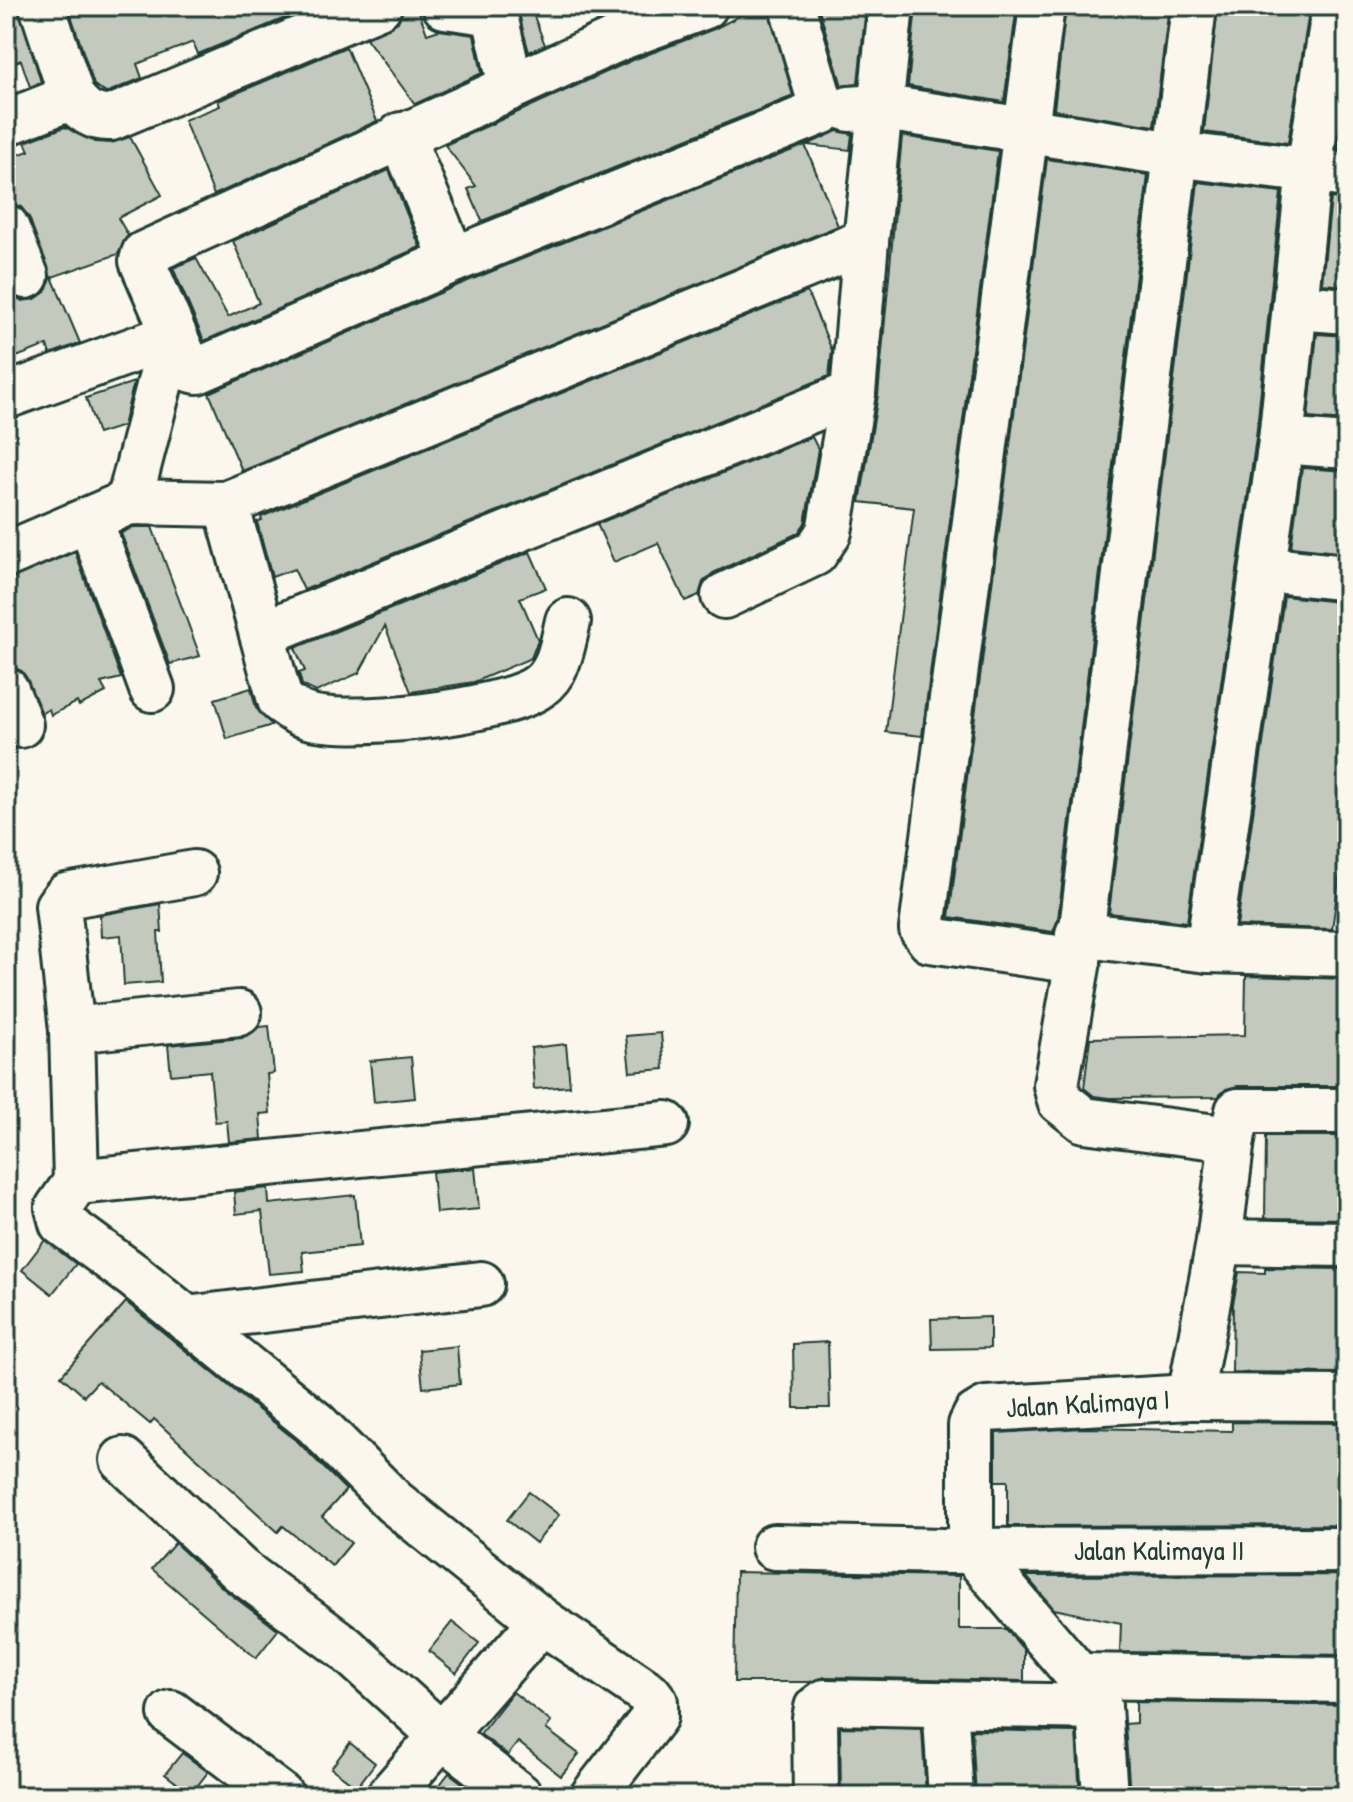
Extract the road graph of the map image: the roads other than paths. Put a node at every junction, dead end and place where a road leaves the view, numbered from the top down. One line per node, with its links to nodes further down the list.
1 (42, 6): 12 (street)
2 (379, 6): 12 (street)
3 (445, 6): 11 (street)
4 (705, 6): 9 (street)
5 (792, 6): 14 (street)
6 (891, 6): 13 (street)
7 (1042, 6): 16 (street)
8 (1194, 6): 18 (street)
9 (625, 21): 11 (street)
10 (1337, 31): 19 (street)
11 (511, 87): 17 (street)
12 (72, 97): 15 (street)
13 (879, 107): 14 (street); 16 (street); 21 (street)
14 (823, 111): 22 (street)
15 (6, 123)
16 (1028, 130): 18 (street); 42 (street)
17 (401, 135): 22 (street); 26 (street)
18 (1174, 154): 19 (street); 42 (street)
19 (1328, 172): 24 (street)
20 (6, 227): 23 (street)
21 (866, 241): 27 (street); 32 (street)
22 (453, 260): 26 (street)
23 (26, 276)
24 (1297, 307): 25 (street); 29 (street)
25 (1347, 311)
26 (172, 336): 28 (street); 31 (street)
27 (853, 393): 37 (street); 39 (street)
28 (6, 396)
29 (1281, 441): 30 (street); 35 (street)
30 (1347, 446)
31 (129, 502): 32 (street); 33 (street)
32 (226, 504): 39 (street)
33 (90, 521): 34 (street); 40 (street)
34 (6, 555)
35 (1264, 569): 36 (street); 43 (street)
36 (1347, 578)
37 (724, 596)
38 (568, 621): 39 (street)
39 (262, 634)
40 (152, 689)
41 (194, 873): 46 (street)
42 (1078, 948): 43 (street); 49 (street)
43 (1208, 950): 44 (street)
44 (1347, 954)
45 (239, 1013): 46 (street)
46 (72, 1030): 50 (street)
47 (1347, 1111): 49 (street)
48 (666, 1124): 50 (street)
49 (1235, 1125): 51 (street)
50 (76, 1182): 54 (street)
51 (1219, 1242): 52 (street); 55 (street)
52 (1347, 1244)
53 (481, 1284): 54 (street)
54 (186, 1319): 61 (street)
55 (1190, 1397): 56 (street, Jalan Kalimaya I); 59 (street, Jalan Kalimaya I)
56 (1347, 1398)
57 (123, 1460): 66 (street)
58 (774, 1547): 59 (street, Jalan Kalimaya II)
59 (971, 1550): 60 (street, Jalan Kalimaya II); 63 (street)
60 (1347, 1550)
61 (542, 1621): 66 (street); 70 (street)
62 (1347, 1680): 63 (street)
63 (1090, 1691): 64 (street); 73 (street)
64 (945, 1704): 71 (street); 72 (street)
65 (171, 1713): 67 (street)
66 (441, 1735): 68 (street); 69 (street)
67 (281, 1796)
68 (389, 1796)
69 (520, 1796)
70 (593, 1796)
71 (816, 1796)
72 (951, 1796)
73 (1105, 1796)

